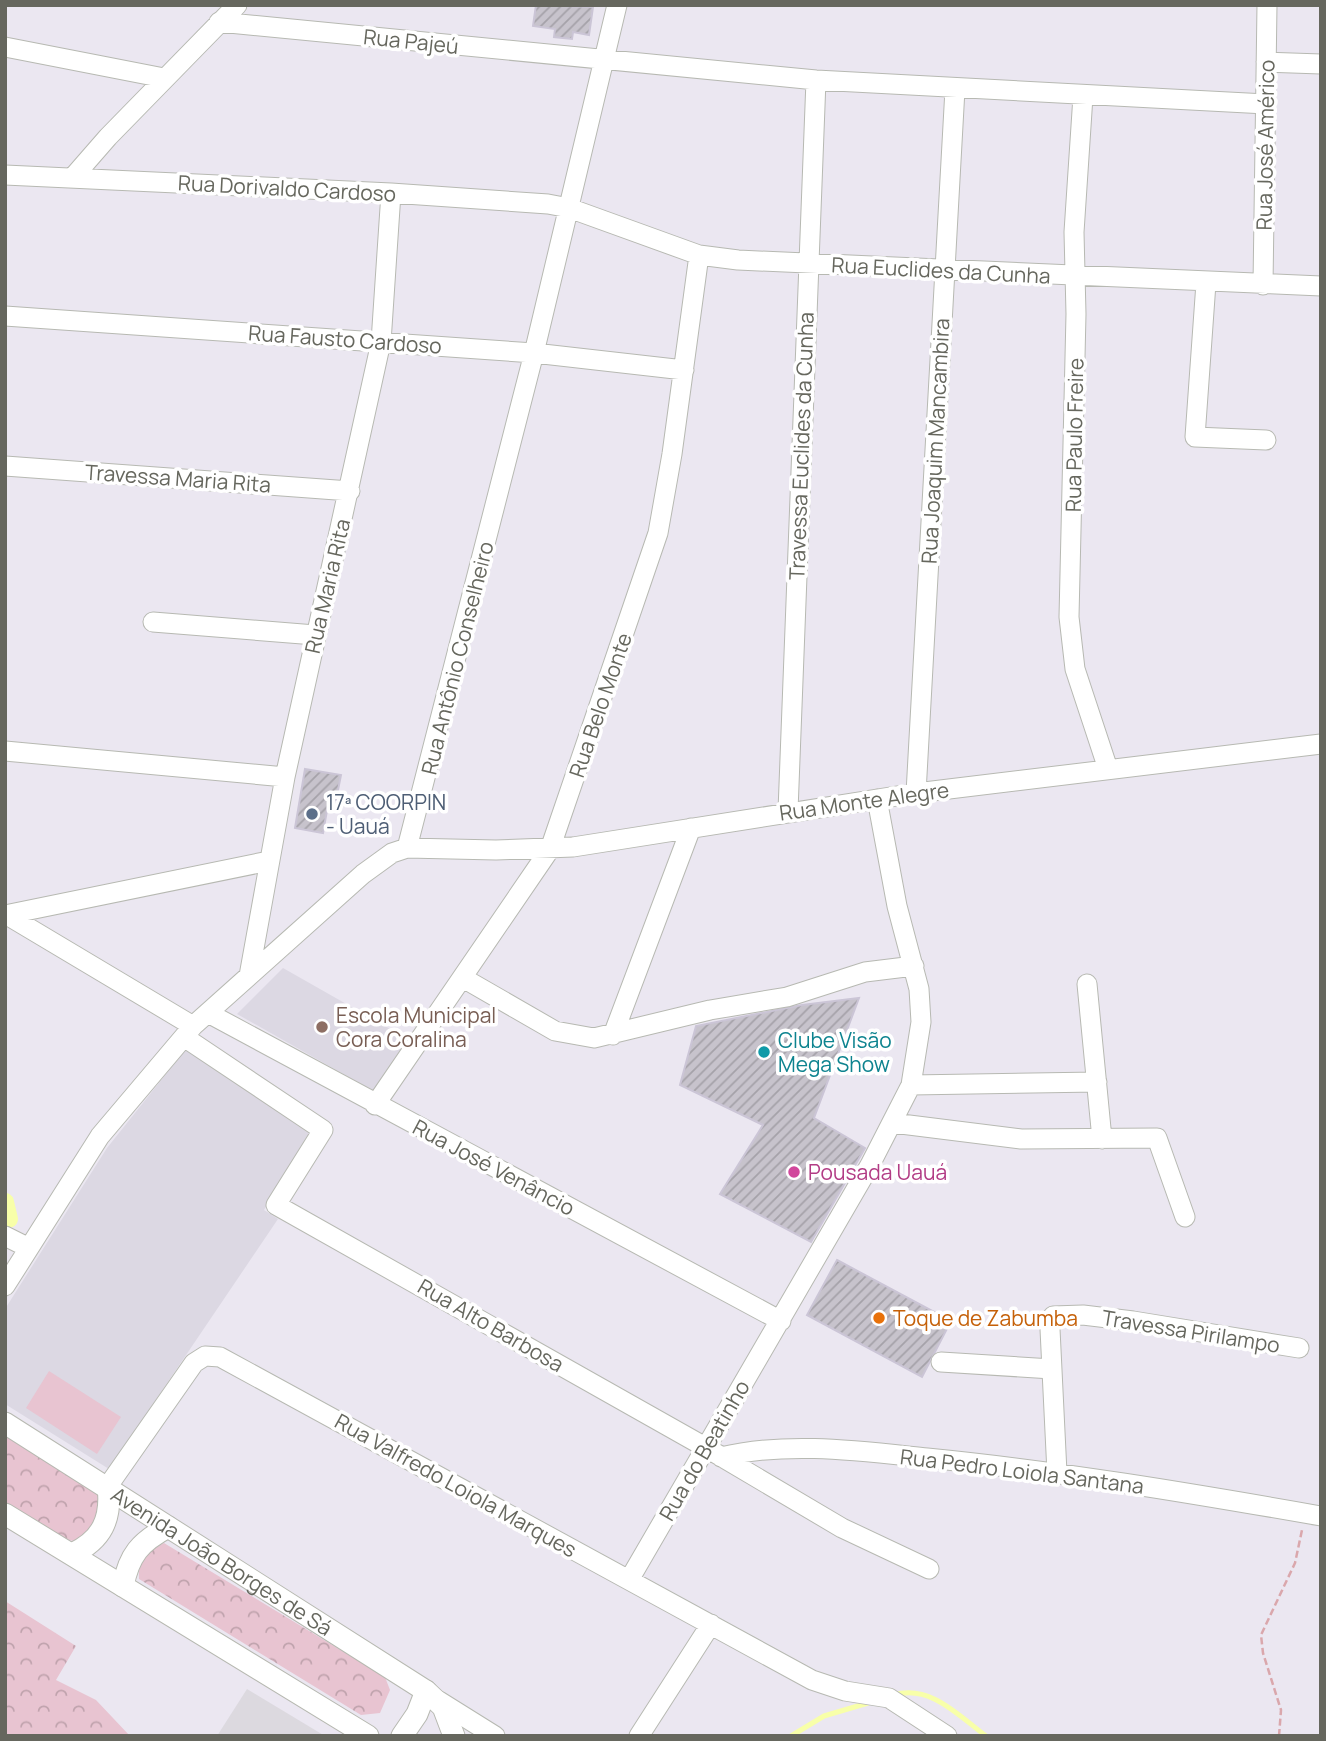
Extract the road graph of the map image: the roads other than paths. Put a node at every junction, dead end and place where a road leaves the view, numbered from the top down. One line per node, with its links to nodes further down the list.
1 (237, 5): 4 (street)
2 (617, 5): 6 (street, Rua Antônio Conselheiro)
3 (1267, 5): 7 (street, Rua José Américo)
4 (219, 22): 6 (street, Rua Pajeú); 9 (street)
5 (5, 47): 9 (street)
6 (603, 60): 10 (street); 17 (street, Rua Antônio Conselheiro)
7 (1266, 62): 8 (street); 13 (street, Rua José Américo)
8 (1321, 64)
9 (164, 78): 15 (street)
10 (816, 80): 11 (street); 19 (street, Travessa Euclides da Cunha)
11 (955, 89): 12 (street); 20 (street, Rua Joaquim Mancambira)
12 (1083, 96): 13 (street); 21 (street, Rua Paulo Freire)
13 (1266, 104): 23 (street, Rua José Américo)
14 (5, 175): 15 (street, Rua Dorivaldo Cardoso)
15 (74, 176): 16 (street, Rua Dorivaldo Cardoso)
16 (390, 193): 17 (street, Rua Dorivaldo Cardoso); 26 (street, Rua Maria Rita)
17 (569, 208): 18 (street, Rua Euclides da Cunha); 27 (street, Rua Antônio Conselheiro)
18 (699, 255): 19 (street, Rua Euclides da Cunha); 28 (street, Rua Belo Monte)
19 (807, 264): 20 (street, Rua Euclides da Cunha); 40 (street, Travessa Euclides da Cunha)
20 (944, 270): 21 (street, Rua Euclides da Cunha); 38 (street, Rua Joaquim Mancambira)
21 (1076, 276): 22 (street, Rua Euclides da Cunha); 36 (street, Rua Paulo Freire)
22 (1206, 283): 23 (street, Rua Euclides da Cunha); 29 (street)
23 (1263, 285): 24 (street, Rua Euclides da Cunha)
24 (1321, 286)
25 (5, 316): 26 (street, Rua Fausto Cardoso)
26 (381, 342): 27 (street, Rua Fausto Cardoso); 31 (street, Rua Maria Rita)
27 (534, 353): 28 (street, Rua Fausto Cardoso); 42 (street, Rua Antônio Conselheiro)
28 (684, 370): 43 (street, Rua Belo Monte)
29 (1266, 440)
30 (5, 466): 31 (street, Travessa Maria Rita)
31 (350, 491): 33 (street, Rua Maria Rita)
32 (153, 622): 33 (street)
33 (315, 635): 37 (street, Rua Maria Rita)
34 (1321, 744): 36 (street, Rua Monte Alegre)
35 (5, 751): 37 (street)
36 (1108, 769): 38 (street, Rua Monte Alegre)
37 (285, 777): 44 (street, Rua Maria Rita)
38 (916, 793): 39 (street, Rua Monte Alegre)
39 (877, 799): 40 (street, Rua Monte Alegre); 46 (street)
40 (788, 811): 41 (street, Rua Monte Alegre)
41 (691, 828): 43 (street, Rua Monte Alegre); 51 (street)
42 (407, 848): 43 (street, Rua Monte Alegre); 47 (street)
43 (550, 849): 48 (street, Rua Belo Monte)
44 (269, 861): 45 (street); 47 (street, Rua Maria Rita)
45 (6, 913): 50 (street)
46 (914, 966): 51 (street); 53 (street, Rua do Beatinho)
47 (249, 976): 50 (street)
48 (463, 978): 51 (street); 54 (street, Rua Belo Monte)
49 (1087, 984): 52 (street)
50 (195, 1025): 54 (street, Rua José Venâncio); 59 (street); 66 (street, Rua Alto Barbosa)
51 (613, 1035)
52 (1097, 1082): 53 (street); 56 (street)
53 (911, 1085): 55 (street, Rua do Beatinho)
54 (375, 1105): 61 (street, Rua José Venâncio)
55 (893, 1123): 56 (street); 61 (street, Rua do Beatinho)
56 (1102, 1139): 57 (street)
57 (1185, 1217)
58 (5, 1236): 59 (street)
59 (29, 1248): 60 (street)
60 (5, 1286)
61 (781, 1321): 66 (street, Rua do Beatinho)
62 (1299, 1348): 64 (street, Travessa Pirilampo)
63 (941, 1362): 64 (street)
64 (1052, 1369): 67 (street, Travessa Pirilampo)
65 (5, 1423): 68 (main road, Avenida João Borges de Sá)
66 (713, 1452): 67 (street, Rua Pedro Loiola Santana); 73 (street, Rua Alto Barbosa); 74 (street, Rua do Beatinho)
67 (1057, 1473): 70 (street, Rua Pedro Loiola Santana)
68 (108, 1486): 71 (main road, Avenida João Borges de Sá); 72 (main road); 74 (street, Rua Valfredo Loiola Marques)
69 (5, 1514): 72 (main road)
70 (1313, 1515)
71 (168, 1527): 75 (main road); 77 (main road, Avenida João Borges de Sá)
72 (72, 1554): 75 (main road)
73 (929, 1569)
74 (629, 1580): 76 (street, Rua Valfredo Loiola Marques)
75 (123, 1586): 78 (main road)
76 (710, 1624): 82 (street); 83 (street, Rua Valfredo Loiola Marques)
77 (433, 1695): 79 (main road); 80 (main road); 81 (street, Avenida João Borges de Sá)
78 (368, 1736)
79 (402, 1736)
80 (454, 1736)
81 (495, 1736)
82 (639, 1736)
83 (947, 1736)

